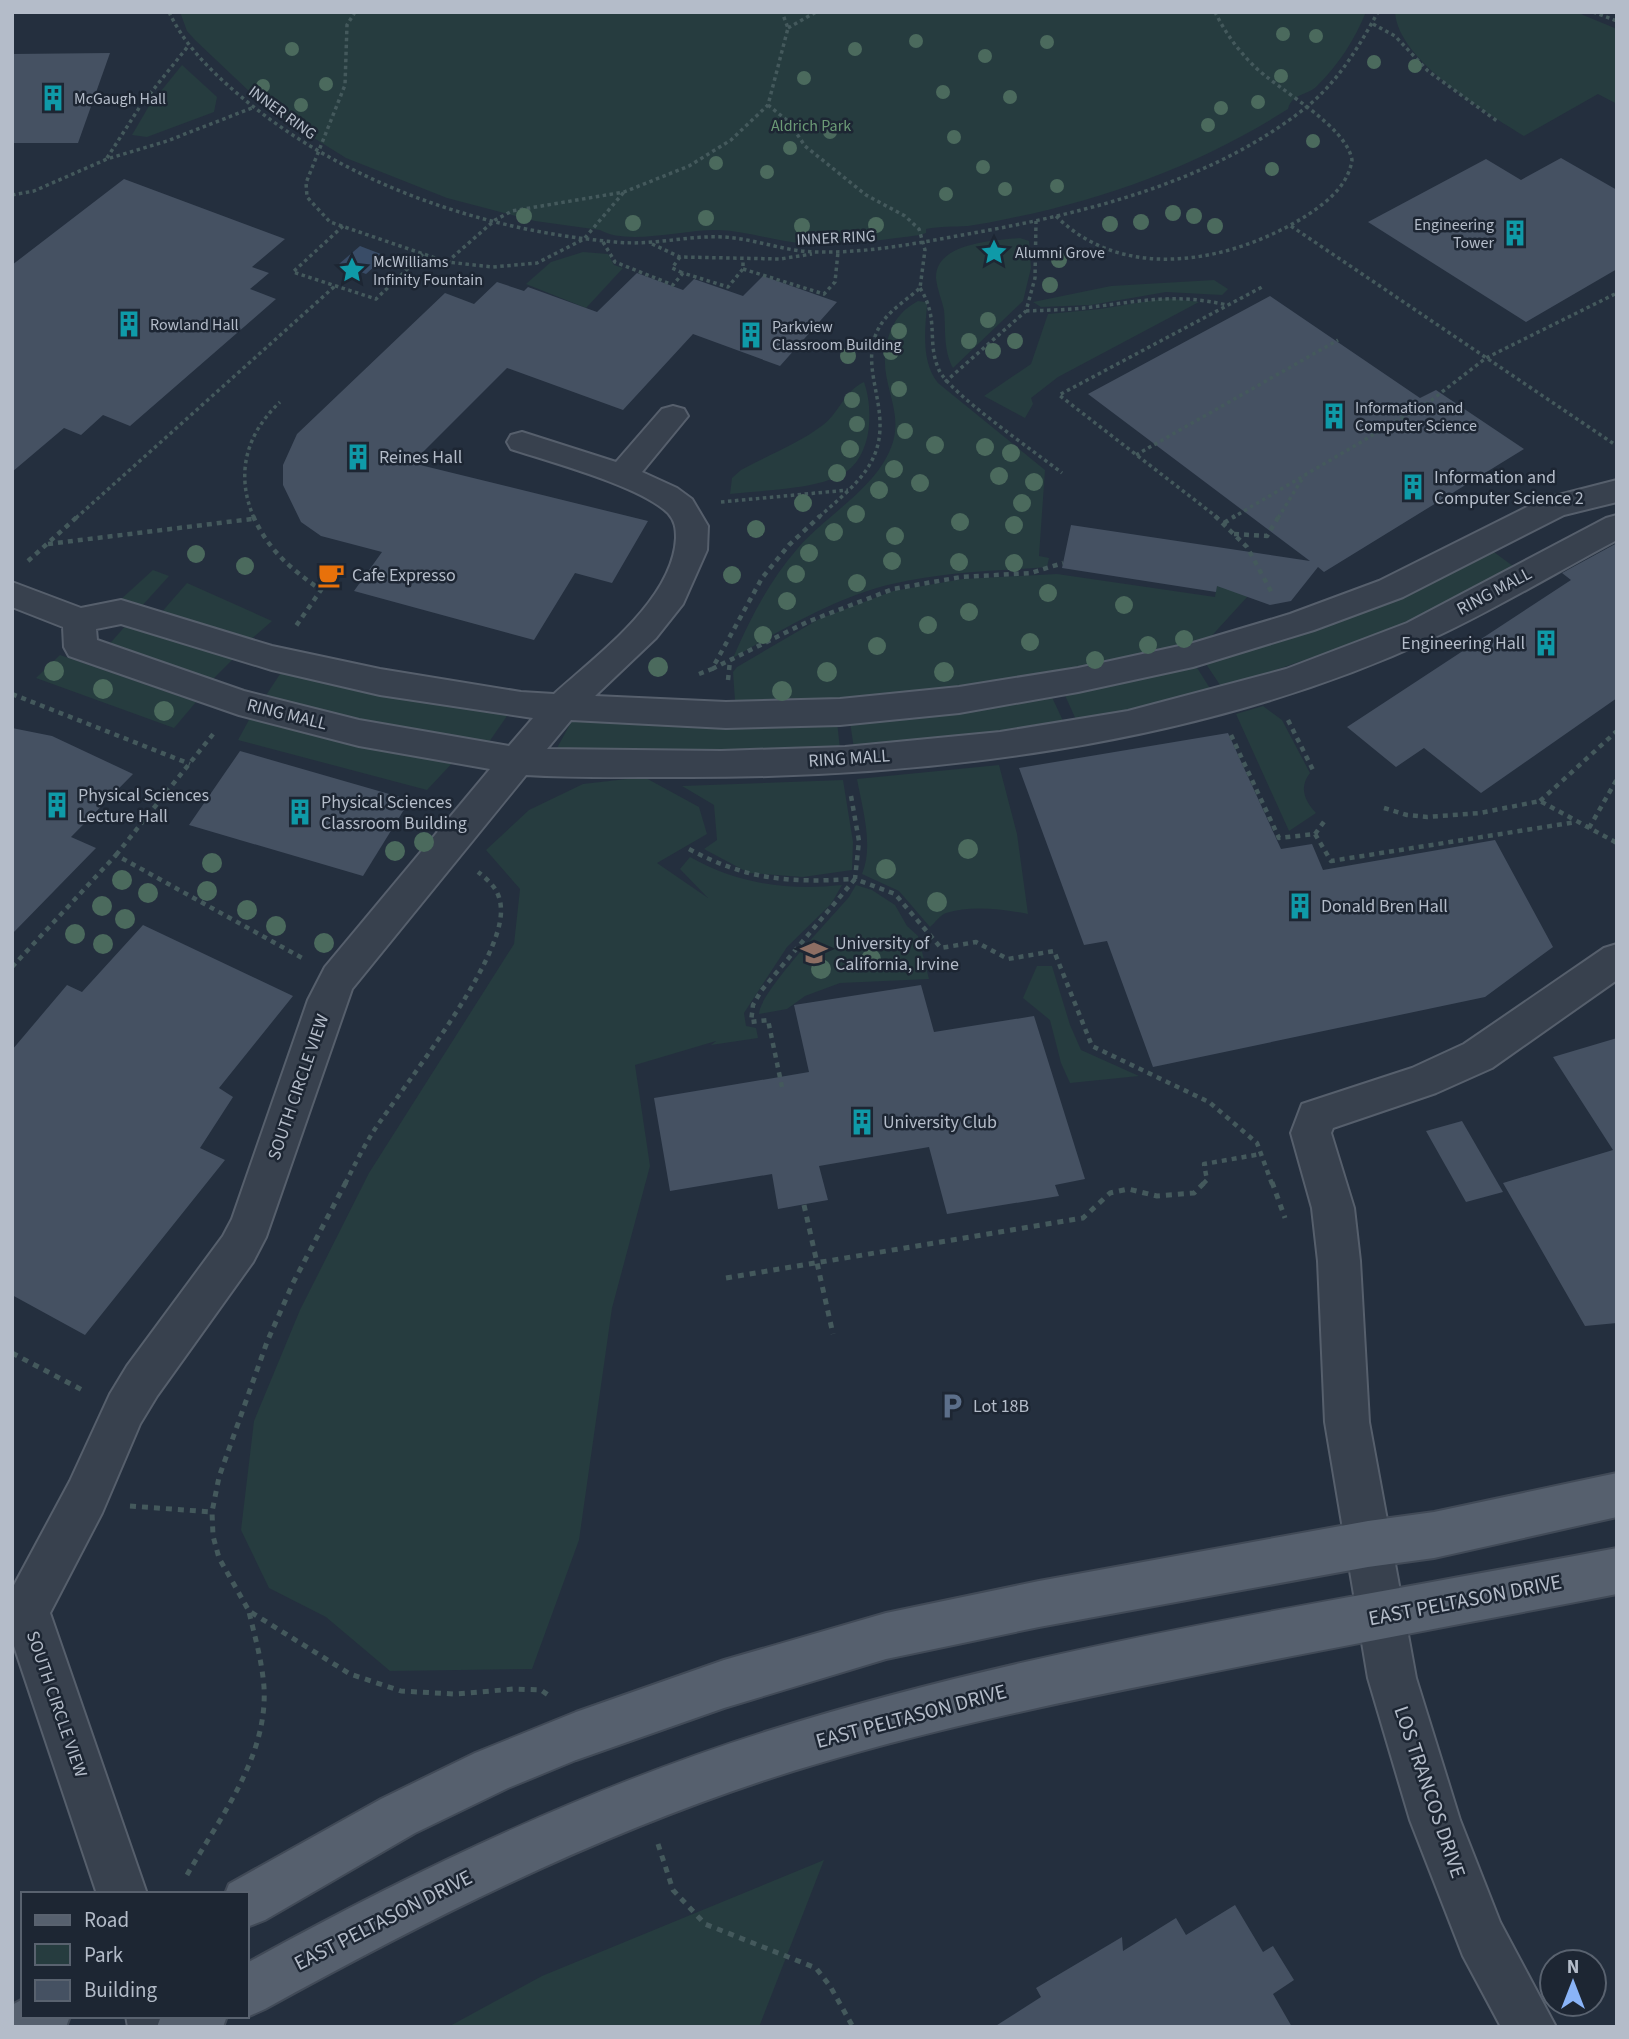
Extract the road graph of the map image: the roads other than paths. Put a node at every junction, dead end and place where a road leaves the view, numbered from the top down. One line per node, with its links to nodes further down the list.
1 (673, 416): 3 (street)
2 (522, 442): 3 (street)
3 (622, 475): 8 (street, SOUTH CIRCLE VIEW)
4 (1617, 491): 8 (street)
5 (1617, 526): 9 (street, RING MALL)
6 (17, 581): 7 (street)
7 (79, 620): 8 (street); 9 (street, RING MALL)
8 (561, 708): 9 (street, SOUTH CIRCLE VIEW)
9 (519, 761): 15 (street, SOUTH CIRCLE VIEW)
10 (1617, 959): 12 (street, LOS TRANCOS DRIVE)
11 (1617, 1495): 12 (main road)
12 (1368, 1544): 14 (street, LOS TRANCOS DRIVE); 16 (main road)
13 (1617, 1571): 14 (main road, EAST PELTASON DRIVE)
14 (1381, 1615): 17 (main road, EAST PELTASON DRIVE); 20 (street, LOS TRANCOS DRIVE)
15 (121, 1892)
16 (248, 1901)
17 (248, 1990)
18 (41, 2018): 19 (main road)
19 (25, 2027)
20 (1530, 2027)

